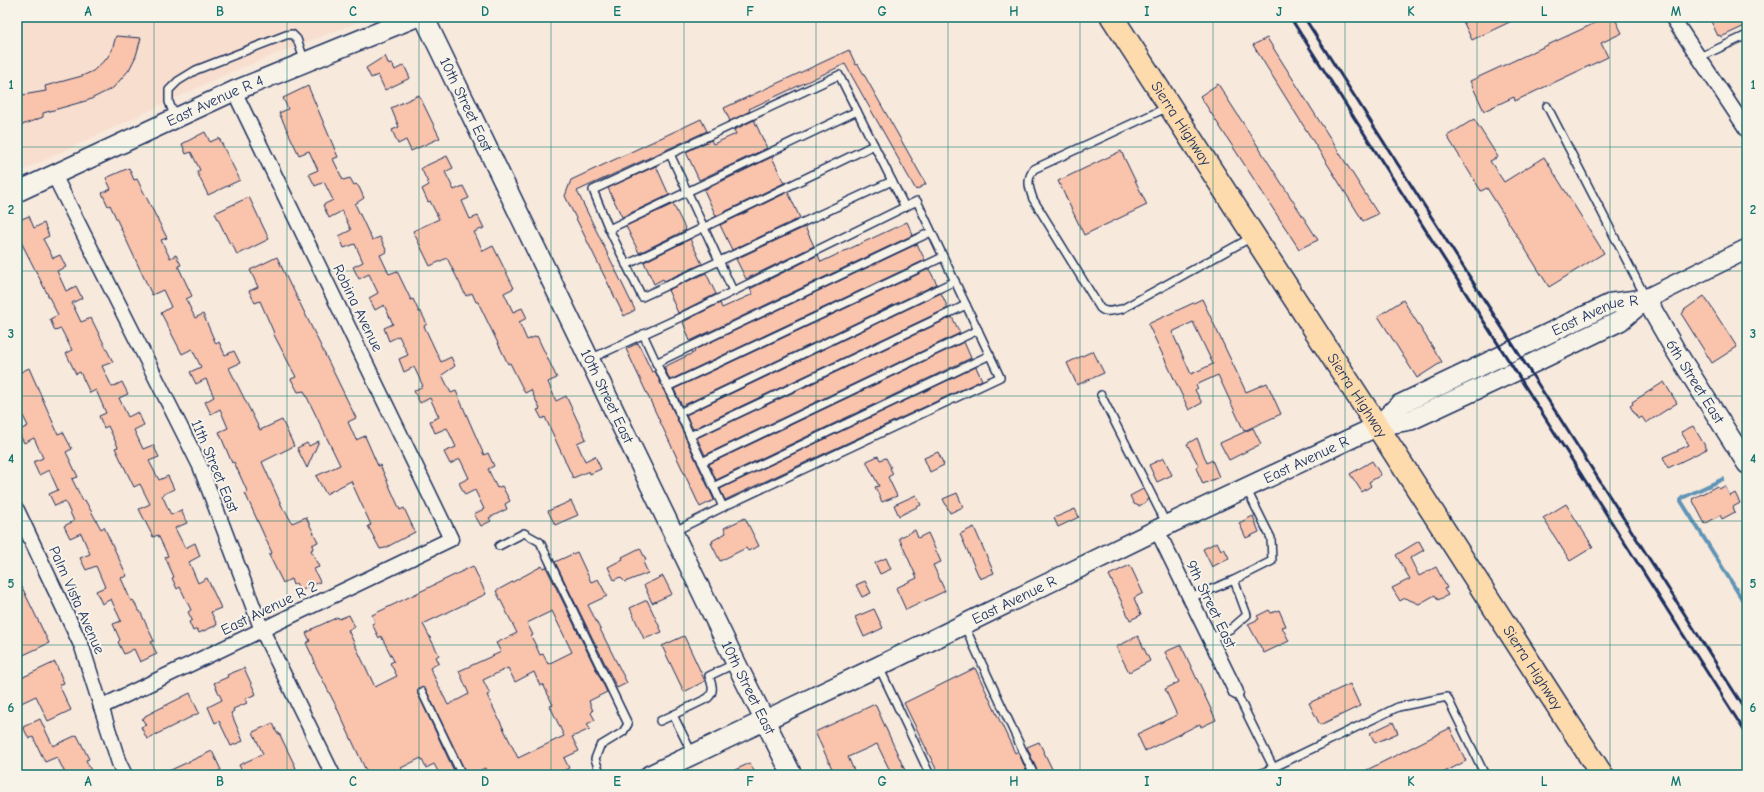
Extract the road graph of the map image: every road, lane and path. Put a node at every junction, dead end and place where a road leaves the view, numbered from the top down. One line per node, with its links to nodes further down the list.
1 (416, 17): 7 (main road, East Avenue R 4)
2 (424, 17): 36 (main road, 10th Street East)
3 (1112, 17): 10 (highway, Sierra Highway)
4 (1678, 19): 6 (street)
5 (1747, 34): 6 (lane)
6 (1698, 58): 13 (street)
7 (305, 62): 8 (main road, East Avenue R 4); 12 (lane)
8 (234, 91): 12 (main road, East Avenue R 4); 51 (street, Robina Avenue)
9 (1546, 106): 31 (lane)
10 (1170, 107): 24 (highway, Sierra Highway); 24 (lane)
11 (857, 111): 14 (lane); 15 (lane); 19 (lane)
12 (175, 118): 16 (main road, East Avenue R 4)
13 (1747, 130)
14 (874, 145): 17 (lane); 22 (lane)
15 (670, 154): 19 (lane); 21 (lane)
16 (54, 175): 18 (main road, East Avenue R 4); 56 (street, 11th Street East)
17 (892, 181): 20 (lane); 27 (lane)
18 (17, 192)
19 (688, 192): 21 (lane); 22 (lane)
20 (904, 207): 23 (lane); 30 (lane)
21 (610, 228): 28 (lane)
22 (704, 228): 27 (lane); 28 (lane)
23 (931, 232): 26 (lane); 37 (lane)
24 (1253, 236): 41 (highway, Sierra Highway)
25 (1747, 250): 31 (main road, East Avenue R)
26 (943, 257): 29 (lane); 38 (lane)
27 (719, 262): 28 (lane); 30 (lane)
28 (626, 265)
29 (955, 281): 32 (lane); 40 (lane)
30 (733, 291): 34 (lane)
31 (1646, 298): 41 (main road, East Avenue R); 44 (main road, 6th Street East)
32 (966, 305): 33 (lane); 42 (lane)
33 (978, 330): 35 (lane); 43 (lane)
34 (643, 334): 36 (lane); 37 (lane)
35 (990, 355): 45 (lane); 47 (lane)
36 (589, 359): 50 (main road, 10th Street East)
37 (656, 363): 38 (lane)
38 (667, 387): 40 (lane)
39 (1101, 395): 49 (lane)
40 (679, 413): 42 (lane)
41 (1378, 426): 46 (main road, East Avenue R); 79 (highway, Sierra Highway)
42 (690, 436): 43 (lane)
43 (702, 462): 45 (lane)
44 (1747, 464)
45 (713, 487): 47 (lane)
46 (1246, 488): 49 (main road, East Avenue R); 53 (lane)
47 (723, 508): 50 (lane)
48 (17, 510): 62 (street, Palm Vista Avenue)
49 (1162, 528): 54 (street, 9th Street East); 55 (main road, East Avenue R)
50 (672, 532): 58 (main road, 10th Street East)
51 (451, 539): 56 (street, East Avenue R 2)
52 (499, 546): 71 (lane)
53 (1234, 580): 54 (lane); 57 (lane)
54 (1190, 598): 57 (street, 9th Street East)
55 (964, 625): 59 (main road, East Avenue R); 75 (lane)
56 (262, 630): 62 (street, East Avenue R 2); 69 (street, 11th Street East)
57 (1210, 639): 61 (street, 9th Street East)
58 (736, 663): 63 (lane); 65 (main road, 10th Street East)
59 (879, 666): 65 (main road, East Avenue R); 74 (lane)
60 (422, 692): 70 (lane)
61 (1236, 692): 67 (lane)
62 (101, 707): 68 (street, Palm Vista Avenue)
63 (673, 715): 64 (lane); 66 (lane)
64 (660, 721)
65 (766, 721): 66 (main road, East Avenue R); 73 (main road, 10th Street East)
66 (693, 755): 72 (main road, East Avenue R)
67 (1274, 767): 76 (lane); 77 (lane); 78 (lane)
68 (126, 775)
69 (333, 775)
70 (462, 775)
71 (601, 775)
72 (650, 775)
73 (792, 775)
74 (930, 775)
75 (1034, 775)
76 (1258, 775)
77 (1277, 775)
78 (1485, 775)
79 (1602, 775)

